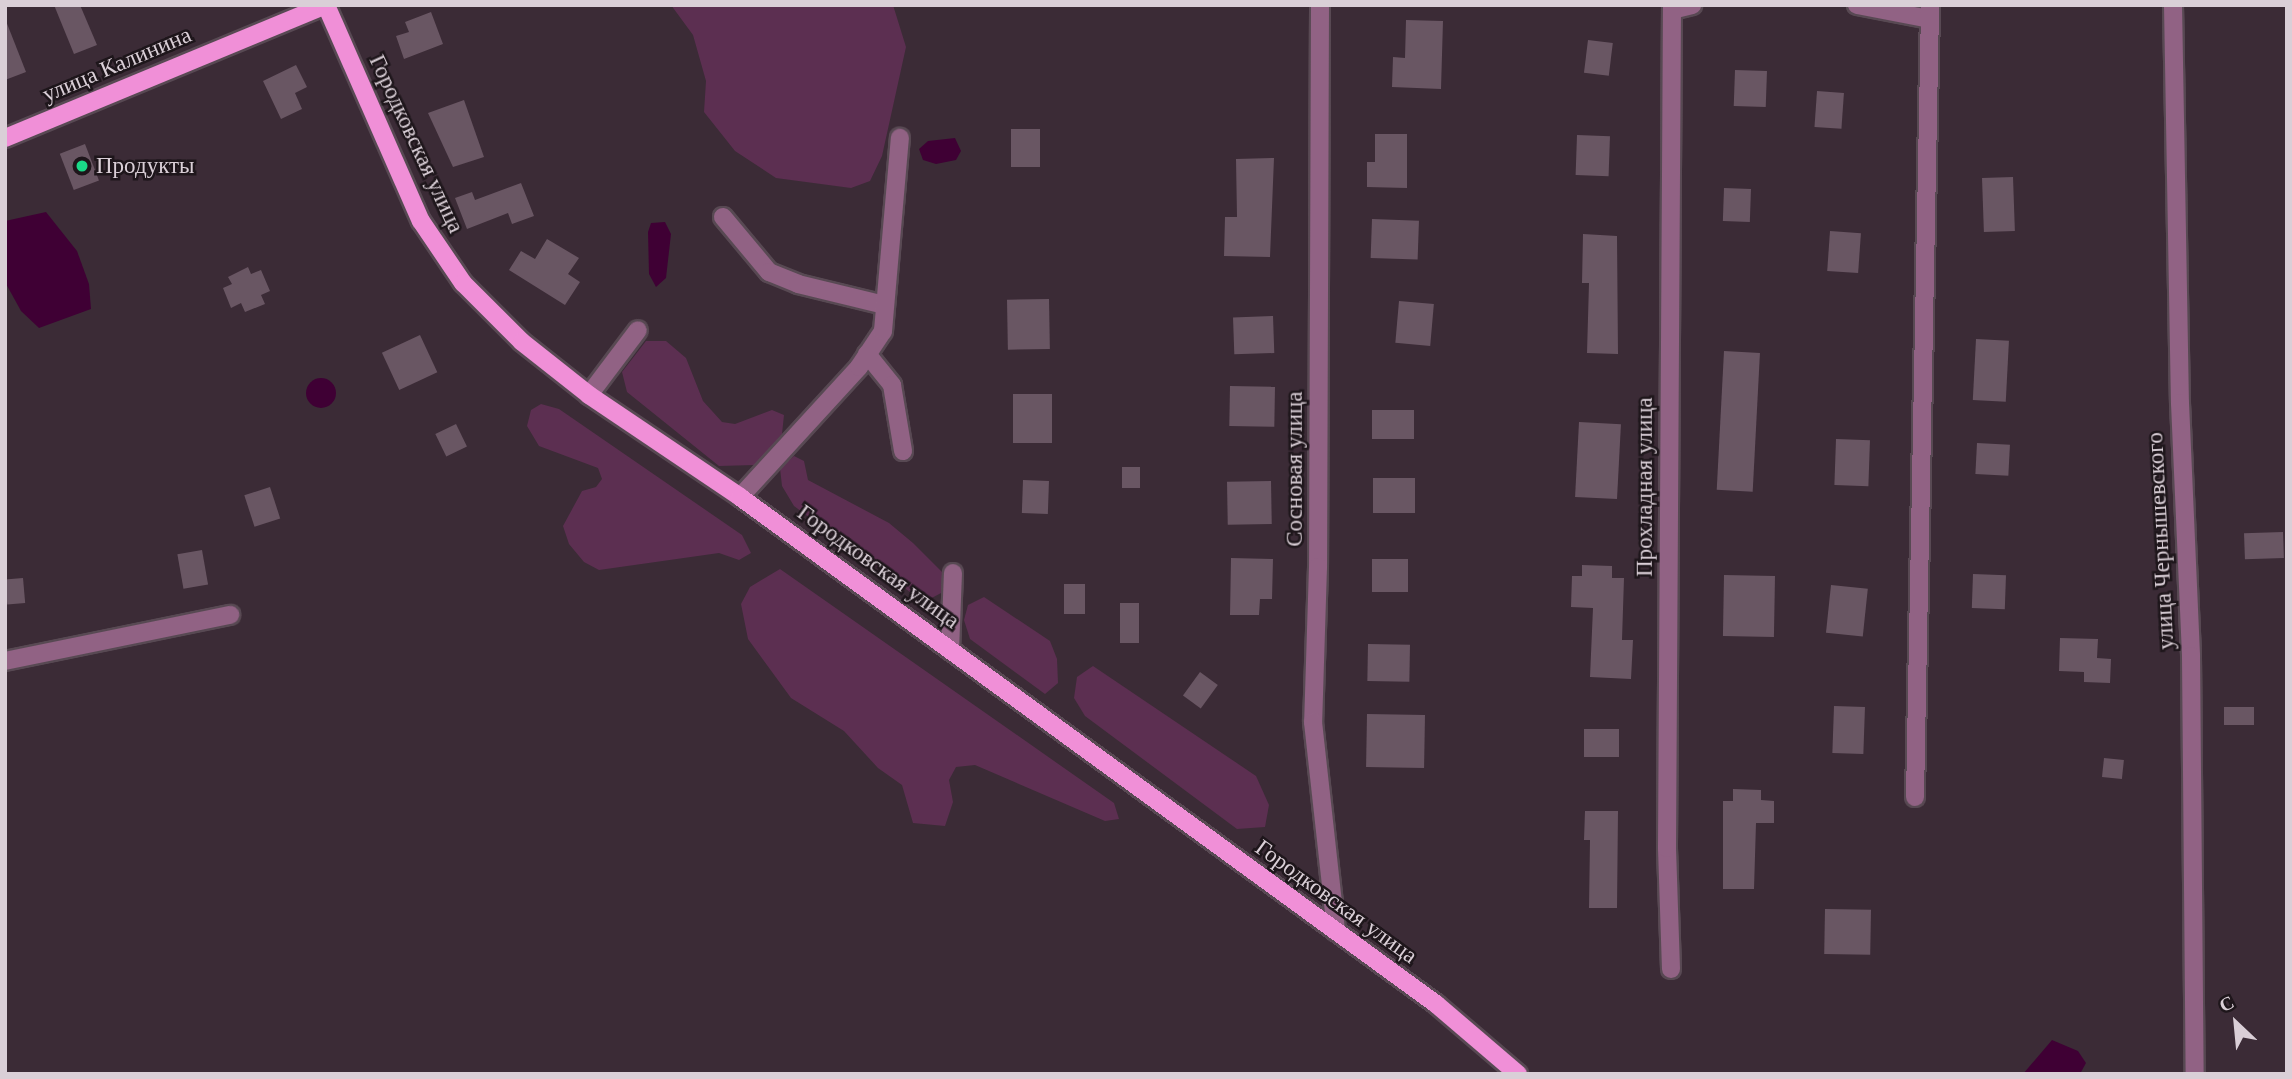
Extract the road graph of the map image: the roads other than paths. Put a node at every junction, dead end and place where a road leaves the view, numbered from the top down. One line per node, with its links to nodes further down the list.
1 (326, 5): 8 (main road, улица Калинина); 14 (main road, Городковская улица)
2 (1320, 5): 22 (street, Сосновая улица)
3 (1692, 5): 6 (street)
4 (1857, 5): 7 (street)
5 (2173, 5): 25 (street, улица Чернышевского)
6 (1672, 8): 23 (street, Прохладная улица)
7 (1930, 12): 21 (street)
8 (5, 138)
9 (900, 138): 11 (street)
10 (723, 217): 11 (street)
11 (884, 306): 13 (street)
12 (638, 330): 14 (street)
13 (867, 354): 15 (street); 16 (street)
14 (589, 395): 16 (main road, Городковская улица)
15 (902, 451)
16 (740, 497): 19 (main road, Городковская улица)
17 (953, 573): 19 (street)
18 (230, 615): 20 (street)
19 (950, 650): 22 (main road, Городковская улица)
20 (5, 661)
21 (1915, 797)
22 (1336, 932): 24 (main road, Городковская улица)
23 (1671, 969)
24 (1518, 1074)
25 (2195, 1074)

